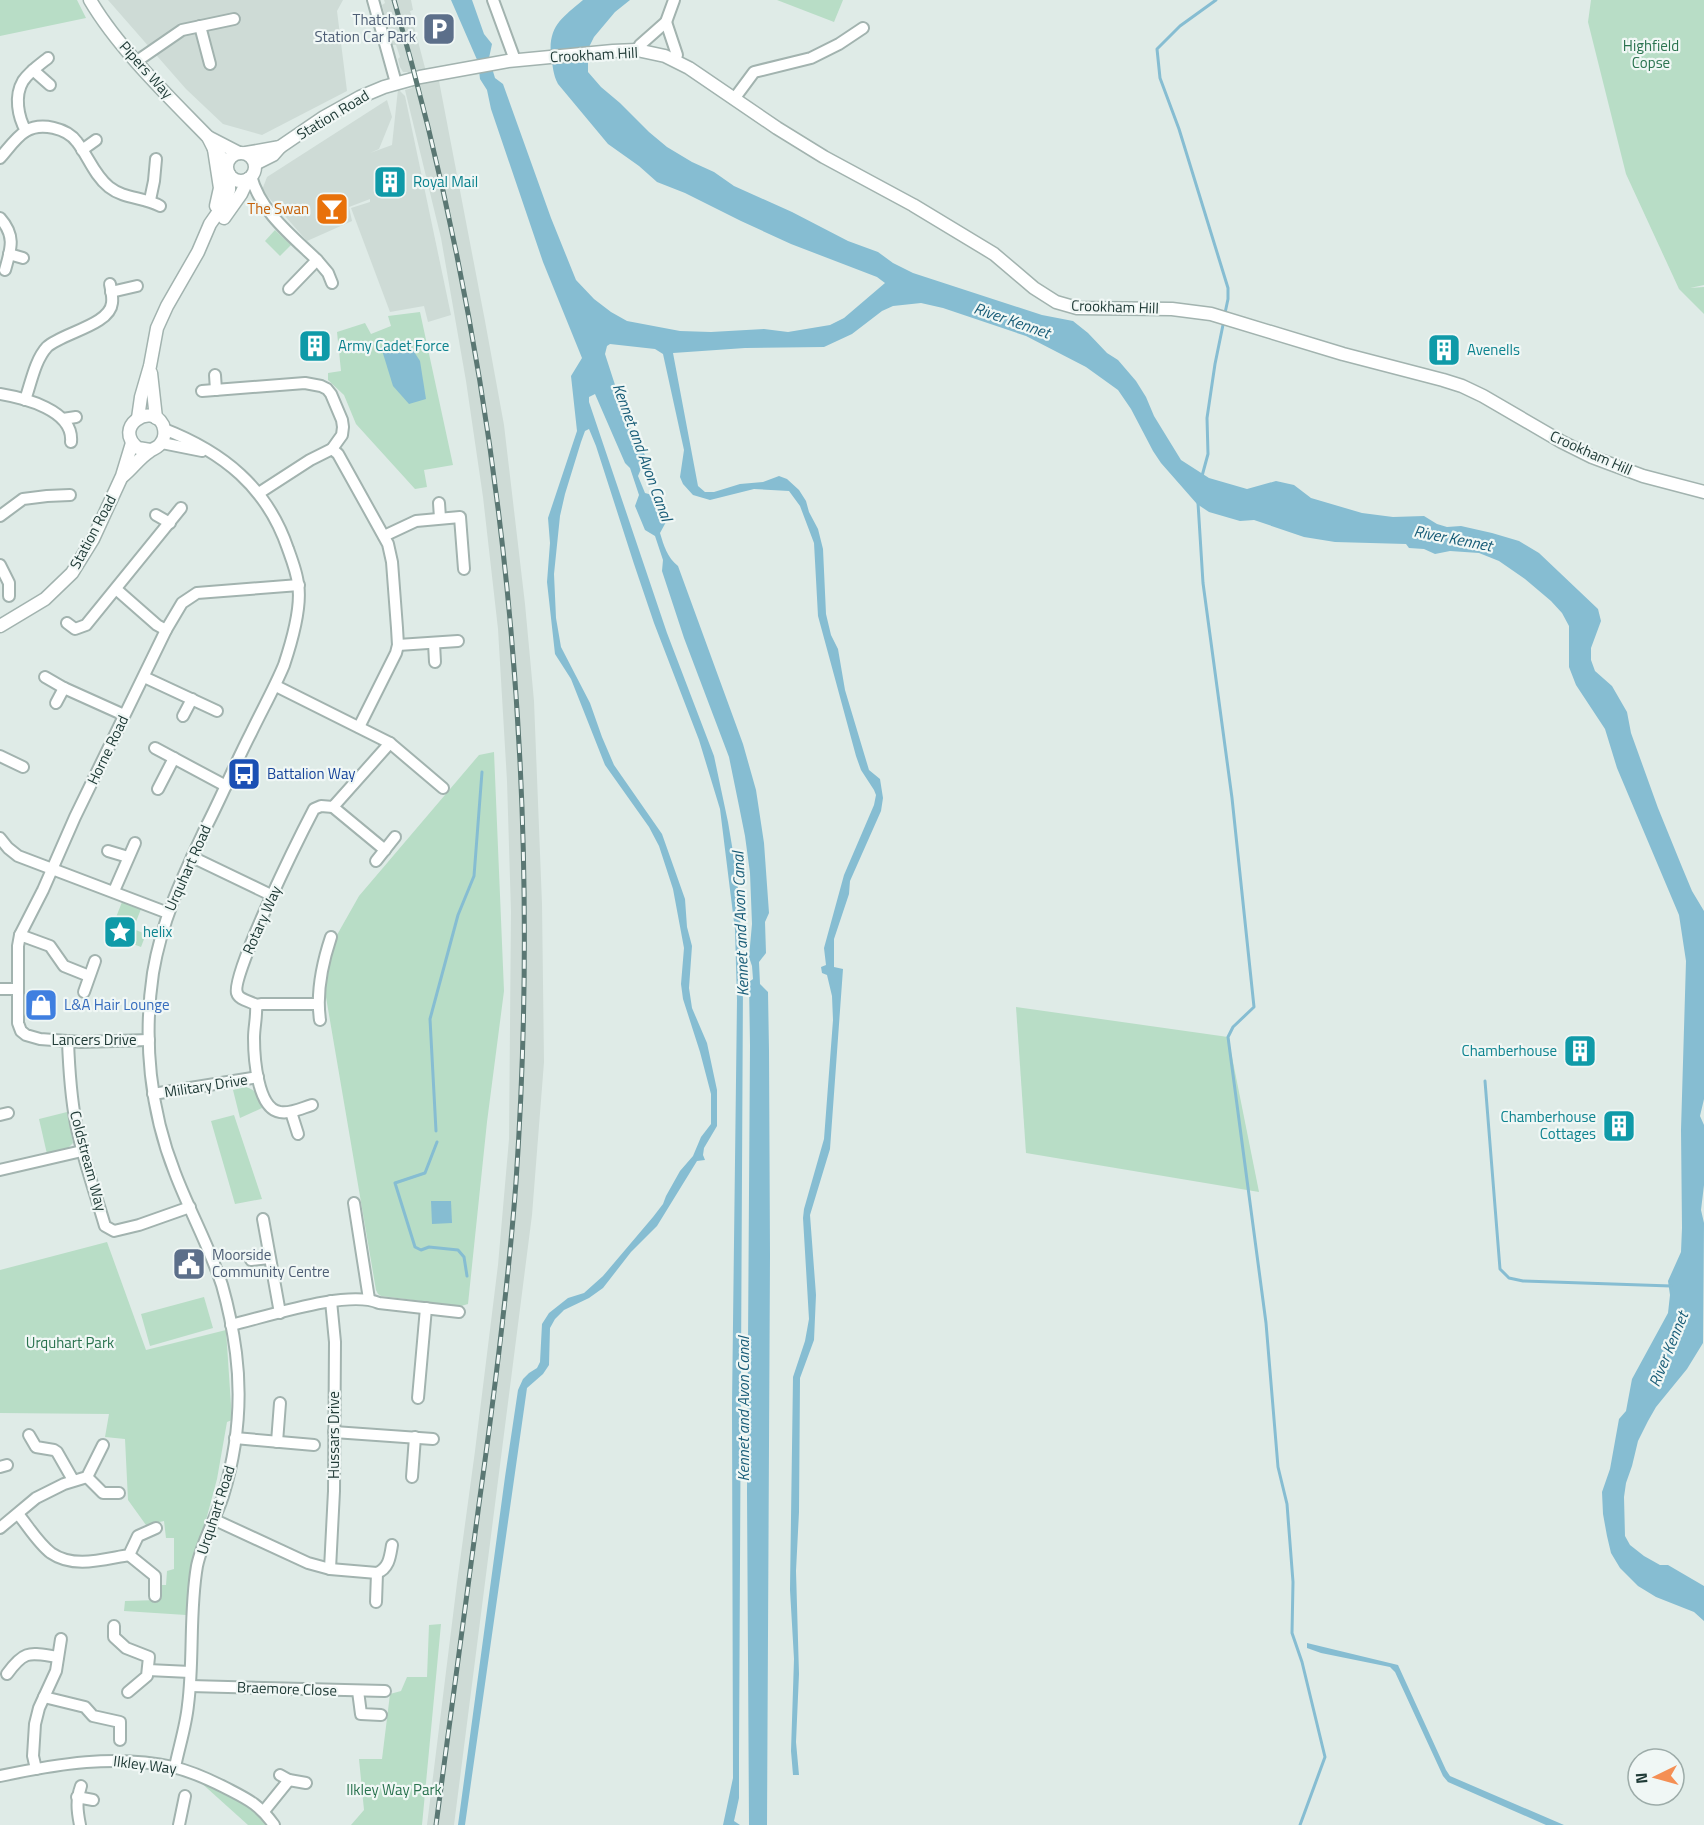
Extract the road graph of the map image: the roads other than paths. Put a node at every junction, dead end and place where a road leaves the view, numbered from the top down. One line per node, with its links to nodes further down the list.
1 (90, 0): 12 (street, Pipers Way)
2 (373, 0): 17 (street)
3 (493, 0): 13 (street)
4 (674, 0): 6 (street)
5 (234, 19): 7 (street)
6 (666, 22): 9 (street); 11 (street)
7 (200, 26): 12 (street); 14 (street)
8 (863, 28): 19 (street)
9 (637, 50): 11 (street, Crookham Hill); 13 (street, Crookham Hill)
10 (48, 58): 16 (street)
11 (675, 60): 19 (street, Crookham Hill)
12 (137, 61): 21 (street, Pipers Way)
13 (510, 61): 15 (street, Crookham Hill)
14 (210, 64)
15 (462, 69): 17 (street, Station Road)
16 (33, 70): 18 (street); 20 (street)
17 (396, 83): 23 (street, Station Road)
18 (50, 85)
19 (734, 99): 62 (street, Crookham Hill)
20 (26, 131): 24 (street); 27 (street)
21 (208, 137): 25 (street, Pipers Way); 26 (street, Pipers Way)
22 (96, 140): 24 (street)
23 (279, 147): 26 (street, Station Road); 30 (street, Station Road)
24 (82, 150): 31 (street)
25 (214, 150): 29 (street, Pipers Way); 34 (street)
26 (243, 153): 29 (street); 30 (street)
27 (0, 158)
28 (156, 159): 31 (street)
29 (228, 169): 30 (street); 34 (street, Station Road)
30 (251, 173): 35 (street, Station Road); 38 (street)
31 (150, 200): 32 (street)
32 (160, 206)
33 (0, 218): 36 (street)
34 (210, 224): 35 (street, Station Road)
35 (198, 252): 43 (street, Station Road)
36 (9, 254): 37 (street); 39 (street)
37 (22, 258)
38 (317, 260): 40 (street); 42 (street)
39 (4, 270)
40 (332, 283)
41 (137, 286): 48 (street)
42 (289, 289)
43 (150, 366): 50 (street, Station Road); 51 (street, Station Road)
44 (214, 375): 45 (street)
45 (216, 390): 46 (street); 57 (street)
46 (202, 391)
47 (0, 394): 48 (street)
48 (25, 400): 52 (street)
49 (76, 417): 52 (street)
50 (138, 418): 51 (street); 55 (street, Station Road)
51 (156, 418): 53 (street, Station Road)
52 (63, 419): 54 (street)
53 (164, 429): 56 (street); 59 (street, Urquhart Road)
54 (71, 442)
55 (132, 442): 58 (street); 60 (street, Station Road)
56 (162, 443): 58 (street, Station Road); 59 (street, Urquhart Road)
57 (332, 449): 63 (street); 72 (street)
58 (150, 450): 60 (street, Station Road)
59 (209, 452): 63 (street, Urquhart Road)
60 (123, 476): 79 (street, Station Road)
61 (47, 482): 64 (street)
62 (1704, 492)
63 (259, 493): 75 (street, Urquhart Road)
64 (47, 495): 65 (street); 69 (street)
65 (70, 495)
66 (439, 503): 70 (street)
67 (181, 508): 71 (street)
68 (156, 515): 71 (street)
69 (0, 516)
70 (440, 518): 72 (street); 74 (street)
71 (170, 523): 76 (street)
72 (384, 536): 83 (street)
73 (0, 565): 77 (street)
74 (464, 569)
75 (299, 585): 80 (street, Horne Road); 87 (street, Urquhart Road)
76 (116, 589): 78 (street); 80 (street)
77 (9, 596)
78 (67, 623)
79 (0, 626)
80 (166, 630): 86 (street, Horne Road)
81 (458, 641): 82 (street)
82 (434, 643): 83 (street); 84 (street)
83 (398, 645): 94 (street)
84 (435, 662)
85 (45, 677): 88 (street)
86 (144, 677): 89 (street); 92 (street, Horne Road)
87 (276, 686): 94 (street); 100 (street, Urquhart Road)
88 (64, 688): 90 (street); 92 (street)
89 (192, 699): 91 (street); 93 (street)
90 (56, 703)
91 (217, 711)
92 (124, 716): 112 (street, Horne Road)
93 (183, 716)
94 (359, 726): 95 (street)
95 (390, 743): 101 (street); 103 (street, Rotary Way)
96 (155, 748): 98 (street)
97 (0, 756): 99 (street)
98 (174, 758): 100 (street); 102 (street)
99 (23, 767)
100 (226, 786): 110 (street, Urquhart Road)
101 (443, 788)
102 (158, 789)
103 (333, 807): 107 (street); 114 (street, Rotary Way)
104 (395, 837): 107 (street)
105 (0, 838): 112 (street)
106 (135, 843): 109 (street)
107 (385, 850): 111 (street)
108 (108, 851): 109 (street)
109 (128, 857): 113 (street)
110 (192, 857): 114 (street); 115 (street, Urquhart Road)
111 (376, 861)
112 (52, 868): 113 (street); 116 (street, Horne Road)
113 (114, 891): 115 (street)
114 (273, 896): 124 (street, Rotary Way)
115 (168, 913): 127 (street, Urquhart Road)
116 (20, 935): 119 (street); 121 (street, Horne Road)
117 (331, 937): 123 (street)
118 (95, 961): 119 (street)
119 (89, 976): 122 (street)
120 (0, 989): 121 (street)
121 (18, 989): 125 (street, Horne Road)
122 (84, 992)
123 (318, 1004): 124 (street); 126 (street)
124 (255, 1005): 129 (street)
125 (18, 1016): 128 (street, Lancers Drive)
126 (320, 1020)
127 (148, 1040): 128 (street, Lancers Drive); 130 (street, Urquhart Road)
128 (68, 1041): 134 (street, Coldstream Way)
129 (258, 1077): 130 (street, Military Drive); 132 (street)
130 (153, 1094): 137 (street, Urquhart Road)
131 (312, 1105): 132 (street)
132 (291, 1112): 133 (street)
133 (298, 1134)
134 (82, 1151): 135 (street); 137 (street, Coldstream Way)
135 (0, 1170)
136 (354, 1203): 141 (street)
137 (190, 1207): 146 (street, Urquhart Road)
138 (264, 1219): 139 (street)
139 (269, 1258): 140 (street); 145 (street)
140 (251, 1260)
141 (369, 1299): 142 (street); 143 (street)
142 (331, 1301): 145 (street); 149 (street, Hussars Drive)
143 (426, 1308): 144 (street); 147 (street)
144 (459, 1312)
145 (280, 1313): 146 (street)
146 (231, 1325): 152 (street, Urquhart Road)
147 (418, 1398)
148 (280, 1404): 154 (street)
149 (334, 1432): 151 (street); 167 (street, Hussars Drive)
150 (29, 1435): 159 (street)
151 (415, 1437): 153 (street); 158 (street)
152 (235, 1438): 154 (street); 162 (street, Urquhart Road)
153 (433, 1439)
154 (278, 1442): 156 (street)
155 (103, 1445): 157 (street)
156 (314, 1445)
157 (87, 1478): 159 (street); 160 (street)
158 (412, 1478)
159 (73, 1480): 161 (street)
160 (119, 1492)
161 (18, 1514): 163 (street); 166 (street)
162 (215, 1520): 167 (street); 175 (street, Urquhart Road)
163 (0, 1528)
164 (156, 1528): 166 (street)
165 (392, 1545): 168 (street)
166 (129, 1555): 169 (street)
167 (330, 1569): 168 (street)
168 (377, 1573): 170 (street)
169 (155, 1596)
170 (376, 1602)
171 (114, 1626): 174 (street)
172 (61, 1639): 173 (street)
173 (58, 1657): 176 (street); 181 (street)
174 (148, 1670): 175 (street); 180 (street)
175 (190, 1672): 177 (street)
176 (7, 1674)
177 (190, 1686): 178 (street, Braemore Close); 184 (street)
178 (358, 1691): 179 (street, Braemore Close); 182 (street)
179 (384, 1691)
180 (128, 1692)
181 (44, 1697): 183 (street); 185 (street)
182 (381, 1715)
183 (120, 1740)
184 (175, 1767): 185 (street, Ilkley Way); 192 (street, Ilkley Way)
185 (36, 1769): 186 (street, Ilkley Way)
186 (0, 1776)
187 (306, 1783): 192 (street)
188 (81, 1786): 190 (street)
189 (185, 1796): 194 (street)
190 (77, 1797): 191 (street); 193 (street)
191 (93, 1800)
192 (264, 1811): 195 (street, Ilkley Way)
193 (80, 1825)
194 (179, 1825)
195 (274, 1825)

